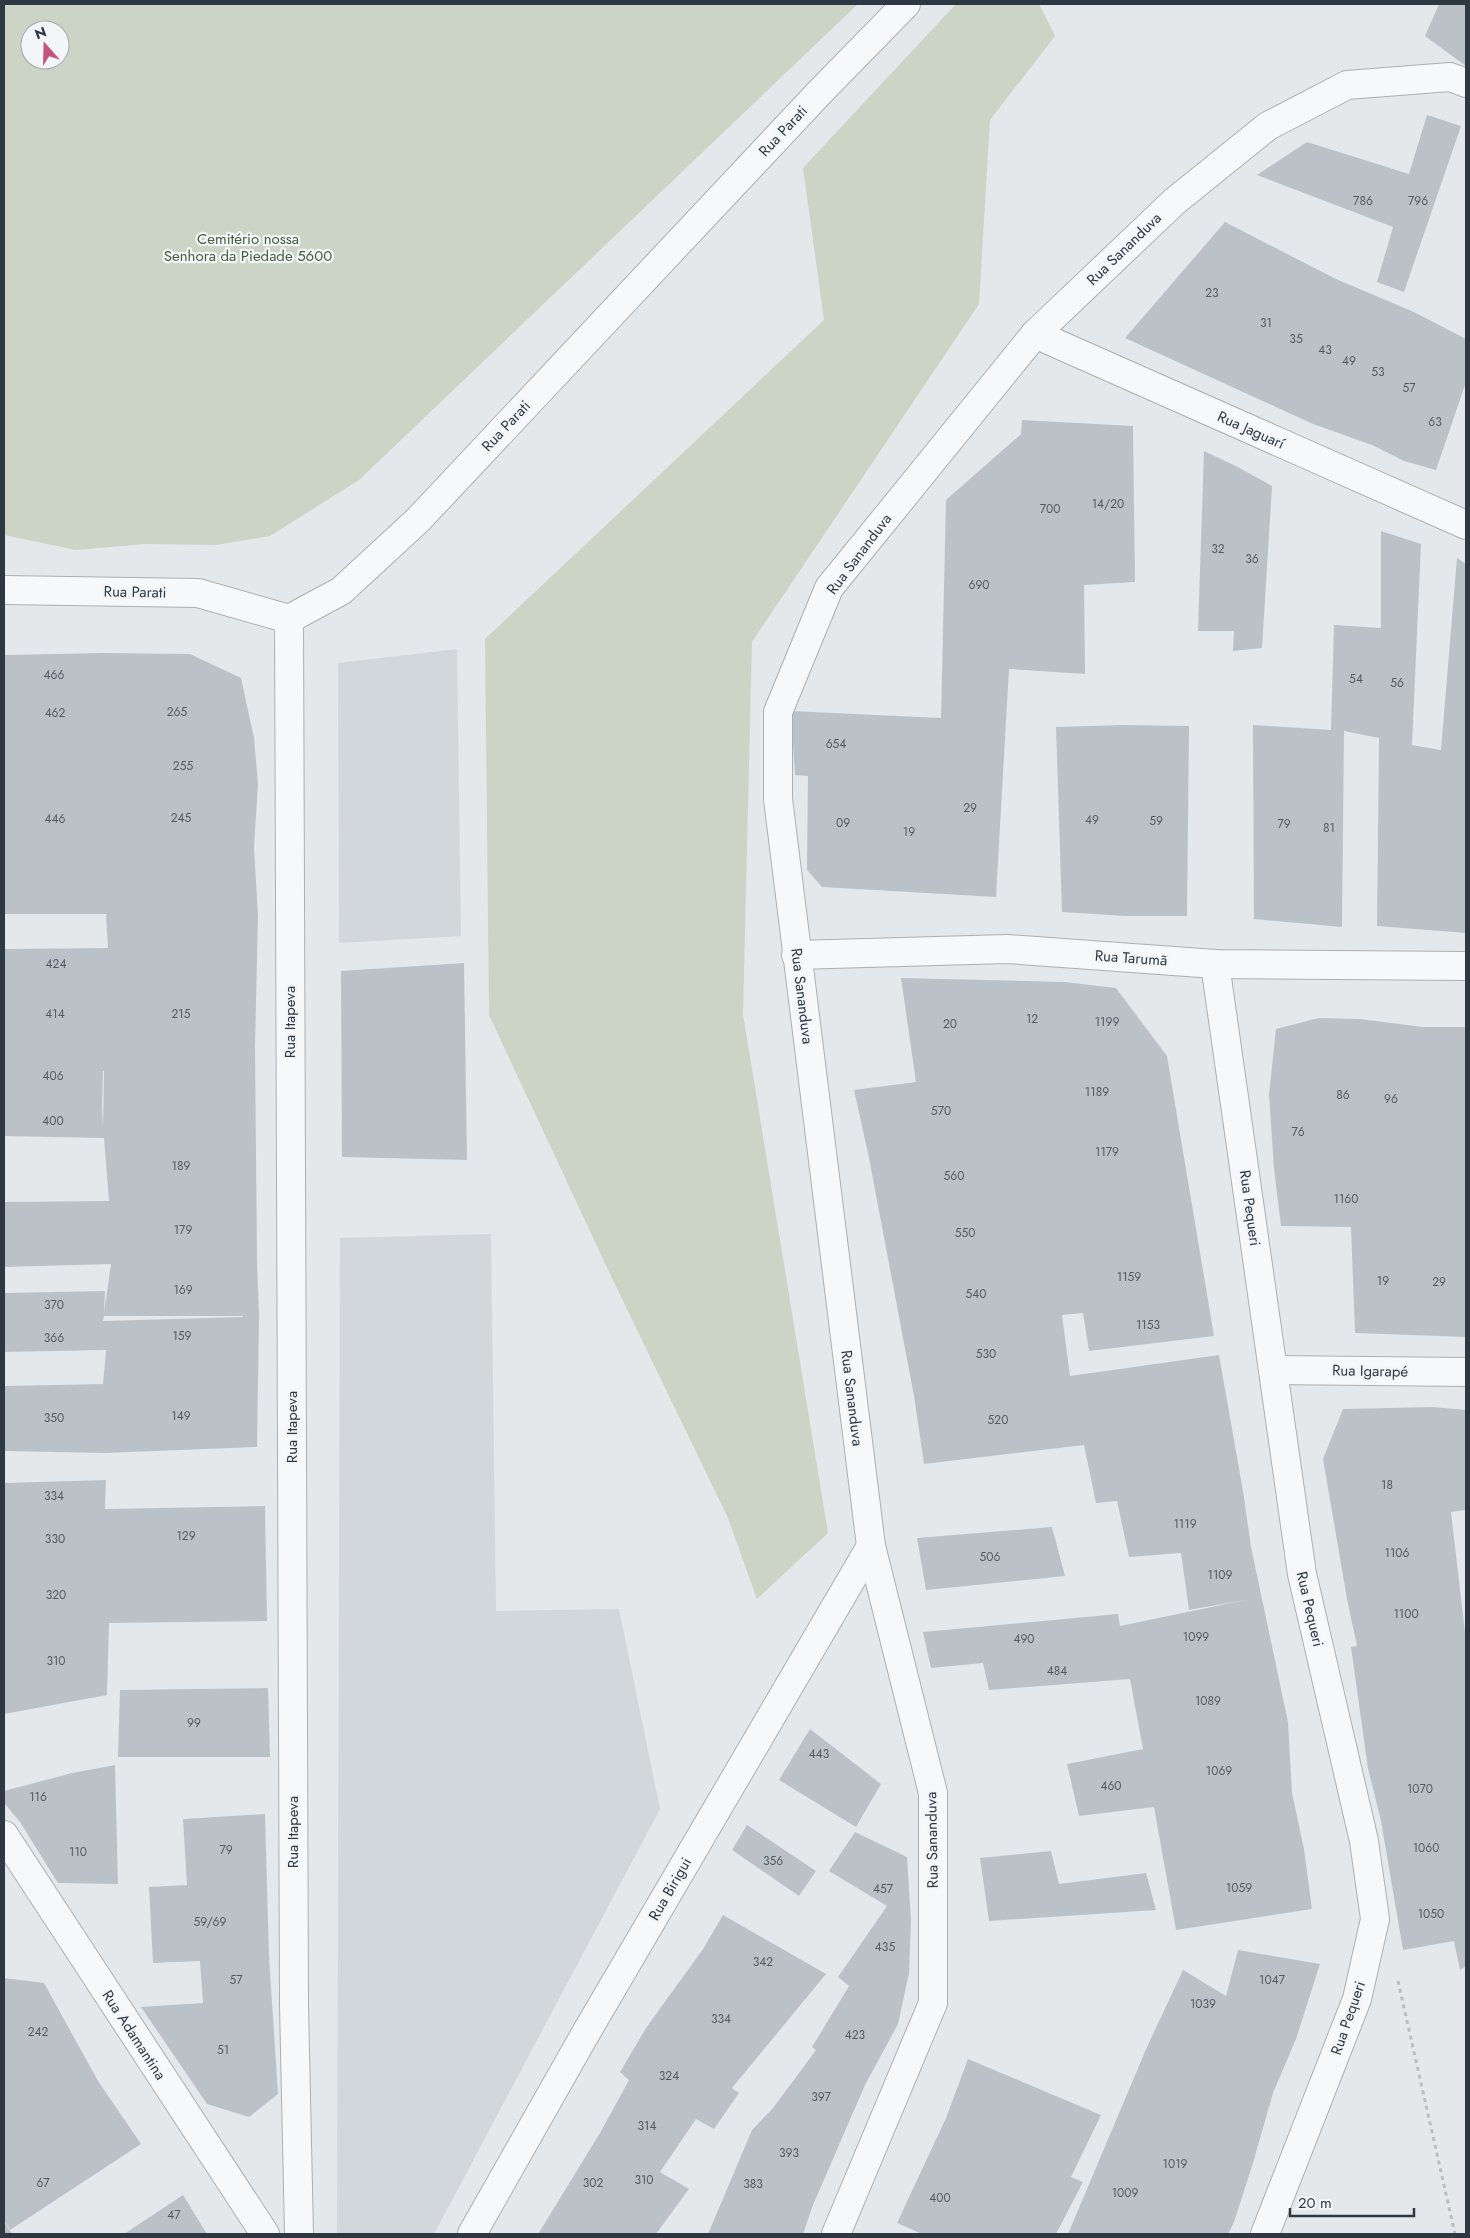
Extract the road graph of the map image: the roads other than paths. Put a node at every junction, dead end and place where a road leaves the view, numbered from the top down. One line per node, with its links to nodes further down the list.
1 (906, 4): 6 (street, Rua Parati)
2 (1466, 83): 3 (street, Rua Sananduva)
3 (1035, 334): 4 (street, Rua Jaguarí); 7 (street, Rua Sananduva)
4 (1466, 525)
5 (4, 590): 6 (street, Rua Parati)
6 (289, 619): 15 (street, Rua Itapeva)
7 (796, 955): 8 (street, Rua Tarumã); 12 (street, Rua Sananduva)
8 (1215, 964): 9 (street, Rua Tarumã); 10 (street, Rua Pequeri)
9 (1466, 966)
10 (1273, 1370): 11 (street, Rua Igarapé); 18 (street, Rua Pequeri)
11 (1466, 1372)
12 (871, 1546): 16 (street, Rua Birigui); 17 (street, Rua Sananduva)
13 (4, 1835): 14 (street, Rua Adamantina)
14 (265, 2234)
15 (299, 2234)
16 (472, 2234)
17 (836, 2234)
18 (1265, 2234)

